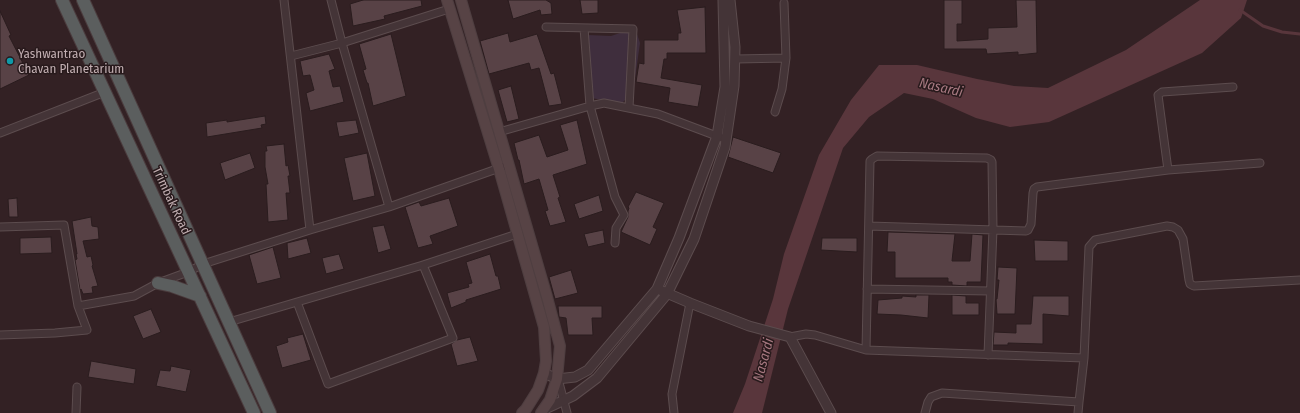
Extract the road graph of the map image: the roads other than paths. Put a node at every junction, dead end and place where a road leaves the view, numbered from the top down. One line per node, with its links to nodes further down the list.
1 (62, 0): 17 (highway, Trimbak Road)
2 (83, 0): 34 (highway, Trimbak Road)
3 (284, 0): 13 (street)
4 (331, 0): 12 (street)
5 (461, 0): 21 (main road)
6 (723, 0): 23 (street)
7 (730, 0): 15 (street)
8 (784, 3): 14 (street)
9 (448, 4): 12 (street); 25 (main road)
10 (546, 27): 11 (street)
11 (584, 28): 18 (street); 19 (street)
12 (342, 43): 13 (street); 27 (street)
13 (291, 56): 31 (street)
14 (786, 58): 15 (street); 20 (street)
15 (736, 59): 23 (street)
16 (1233, 86): 26 (street)
17 (105, 92): 22 (street); 36 (highway, Trimbak Road)
18 (590, 106): 19 (street); 21 (street); 33 (street)
19 (629, 108): 23 (street)
20 (776, 112)
21 (499, 132): 25 (main road)
22 (0, 133)
23 (722, 139): 39 (street); 42 (street)
24 (1260, 163): 26 (street)
25 (504, 167): 27 (street); 32 (main road); 54 (main road)
26 (1168, 170): 30 (street)
27 (389, 207): 31 (street)
28 (869, 226): 30 (street); 30 (street); 40 (street)
29 (0, 227): 46 (street)
30 (993, 229): 41 (street)
31 (310, 230): 34 (street)
32 (517, 234): 35 (street); 53 (main road)
33 (616, 244)
34 (203, 264): 36 (street); 47 (highway, Trimbak Road)
35 (424, 265): 44 (street); 44 (street)
36 (188, 272): 38 (street); 43 (highway, Trimbak Road)
37 (1300, 280): 52 (street)
38 (158, 284): 43 (highway); 46 (street)
39 (657, 289): 42 (street); 54 (street)
40 (867, 289): 41 (street); 50 (street)
41 (990, 291): 51 (street)
42 (667, 294): 45 (street); 56 (street)
43 (200, 296): 60 (highway, Trimbak Road)
44 (297, 302): 47 (street)
45 (690, 303): 49 (street); 64 (street)
46 (78, 306): 48 (street)
47 (229, 322): 61 (highway, Trimbak Road)
48 (0, 335)
49 (790, 337): 50 (street); 65 (street)
50 (866, 350): 51 (street)
51 (988, 355): 52 (street)
52 (1084, 358): 57 (street)
53 (544, 373): 54 (street); 62 (main road)
54 (558, 379): 56 (street); 58 (main road)
55 (77, 387): 59 (street)
56 (564, 402): 58 (street); 63 (street)
57 (1079, 402): 66 (street); 67 (street)
58 (542, 412)
59 (76, 413)
60 (254, 413)
61 (270, 413)
62 (522, 413)
63 (567, 413)
64 (674, 413)
65 (831, 413)
66 (925, 413)
67 (1078, 413)

